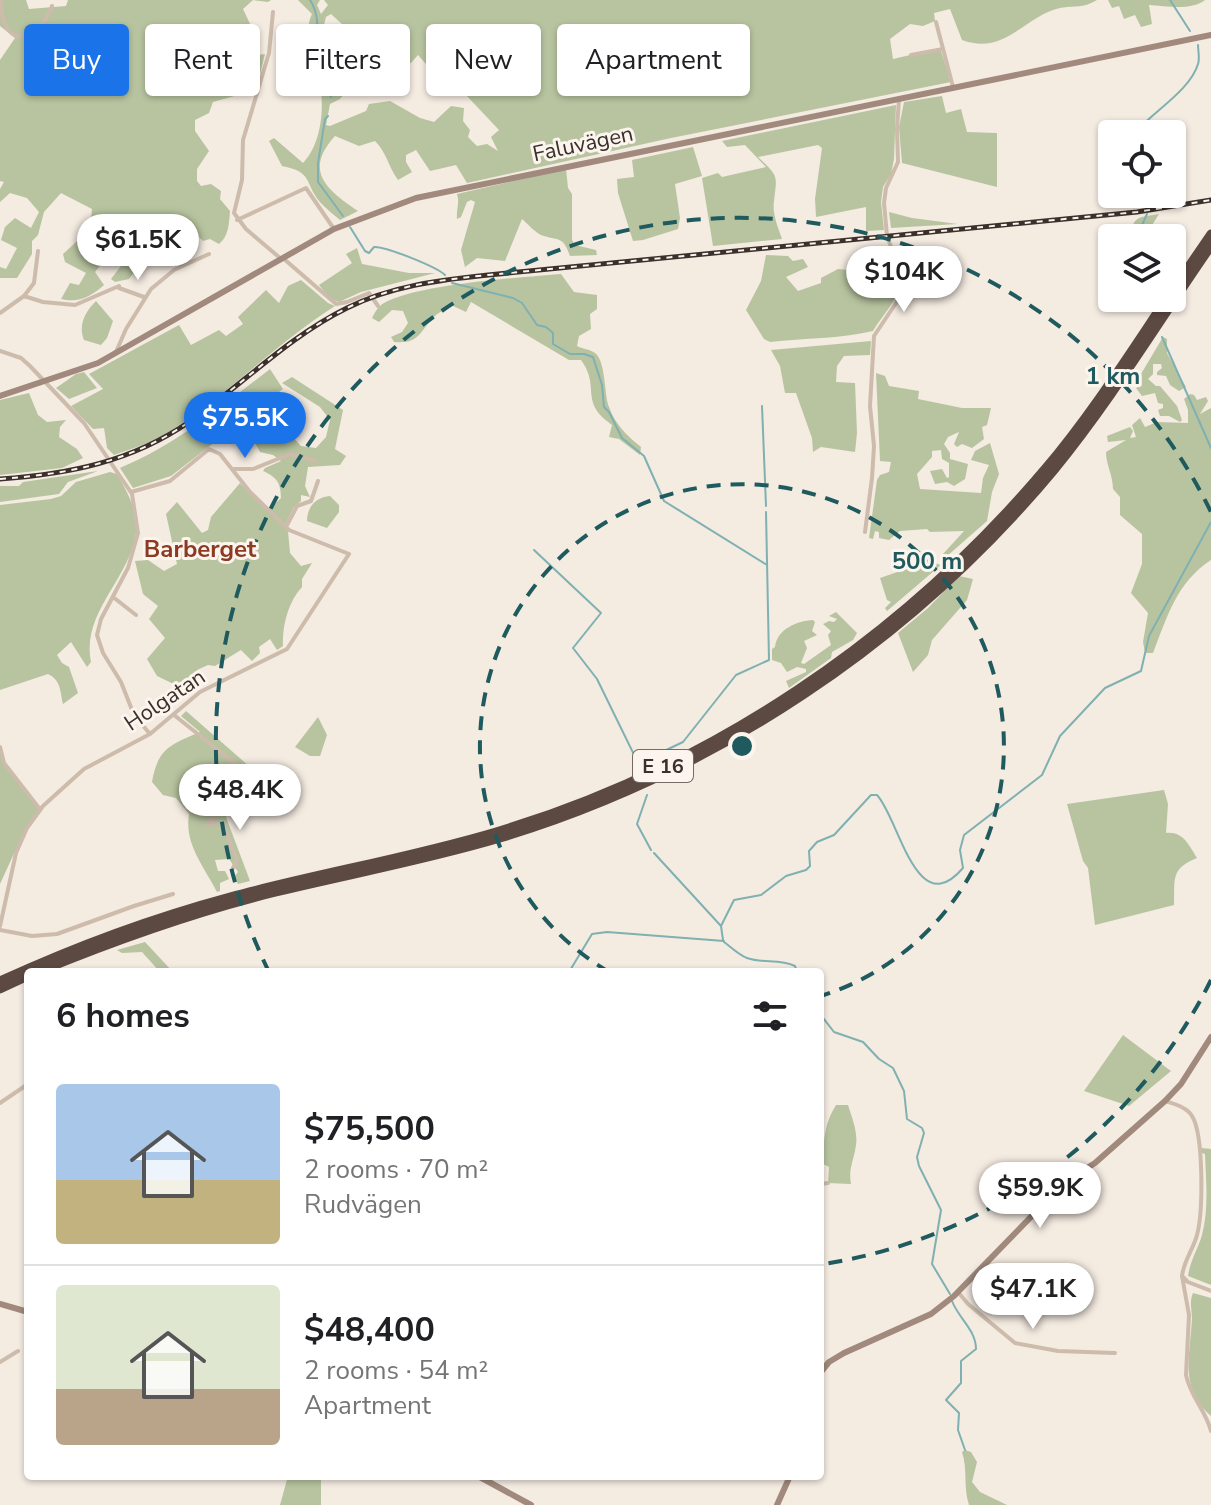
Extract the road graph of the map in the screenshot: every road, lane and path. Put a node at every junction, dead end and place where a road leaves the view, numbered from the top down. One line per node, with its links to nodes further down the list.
1 (1, 0): 2 (street)
2 (52, 6)
3 (273, 12): 10 (street)
4 (936, 22): 6 (street)
5 (1211, 35): 8 (street, Faluvägen)
6 (943, 49): 7 (street); 8 (street)
7 (911, 55)
8 (953, 87): 9 (street, Faluvägen)
9 (899, 98): 11 (street, Faluvägen); 32 (street)
10 (237, 220): 11 (street); 16 (street)
11 (334, 229): 16 (street, Faluvägen)
12 (1211, 234): 17 (highway)
13 (1211, 246): 43 (highway, E 16)
14 (38, 251): 18 (street)
15 (209, 254): 19 (street)
16 (281, 258): 20 (street); 24 (street, Faluvägen)
17 (1186, 271)
18 (24, 296): 19 (street); 22 (street)
19 (145, 297): 24 (street)
20 (378, 306)
21 (1157, 312): 42 (highway, E 16)
22 (0, 313)
23 (0, 351): 25 (street)
24 (116, 353): 25 (street, Faluvägen)
25 (44, 381): 26 (street, Faluvägen); 30 (street)
26 (0, 396)
27 (315, 461): 28 (street)
28 (234, 469): 30 (street); 31 (street)
29 (318, 481): 31 (street)
30 (131, 492): 33 (street)
31 (286, 527): 35 (street, Holgatan)
32 (865, 532)
33 (112, 596): 34 (street); 36 (street)
34 (136, 615)
35 (174, 715): 36 (street, Holgatan); 39 (street)
36 (150, 734): 38 (street, Holgatan)
37 (0, 747): 38 (street)
38 (40, 809): 41 (street, Holgatan)
39 (233, 868)
40 (173, 894): 41 (street)
41 (0, 928)
42 (31, 968)
43 (48, 968)
44 (24, 971): 46 (highway, E 16)
45 (24, 978): 47 (highway)
46 (0, 981)
47 (0, 989)
48 (1211, 1037): 50 (street)
49 (24, 1087): 51 (street)
50 (1165, 1101): 54 (street); 56 (street)
51 (0, 1103)
52 (828, 1183): 53 (street)
53 (824, 1184)
54 (1182, 1276): 55 (street); 63 (street)
55 (1211, 1291)
56 (958, 1292): 60 (street); 62 (street)
57 (0, 1304): 58 (street)
58 (24, 1311)
59 (18, 1351): 61 (street)
60 (1115, 1353)
61 (0, 1362)
62 (824, 1368)
63 (1211, 1431)
64 (485, 1480): 66 (street)
65 (788, 1480): 67 (street)
66 (531, 1505)
67 (777, 1505)

